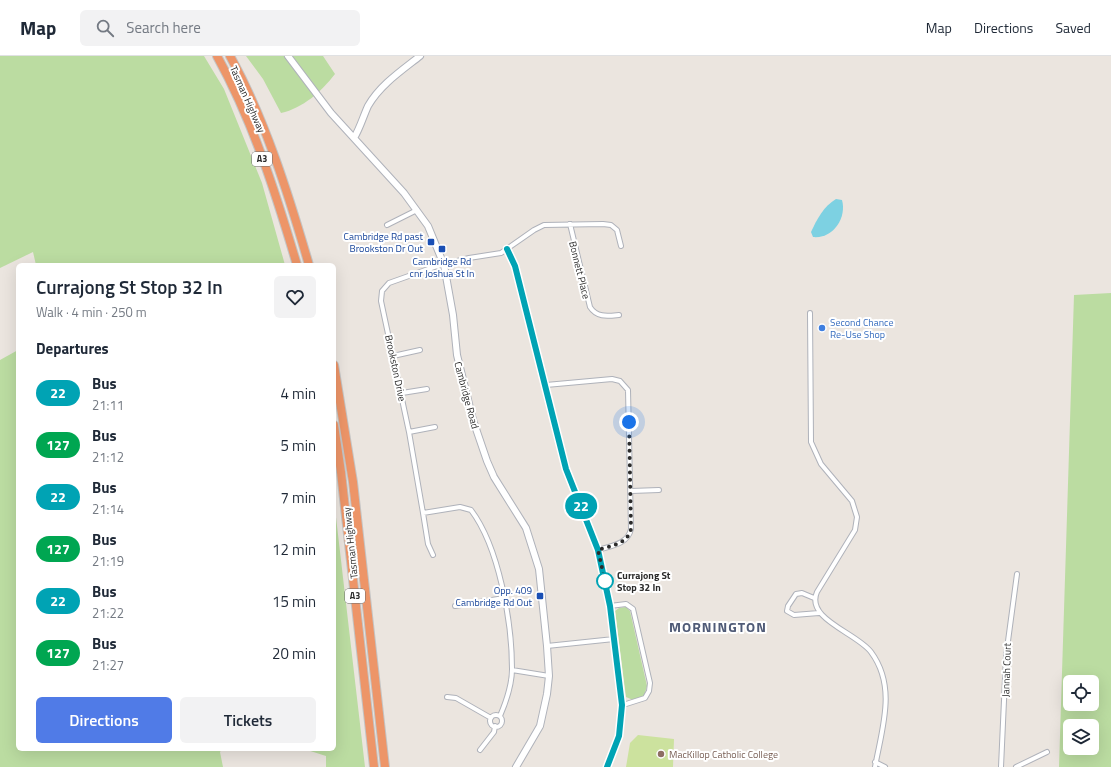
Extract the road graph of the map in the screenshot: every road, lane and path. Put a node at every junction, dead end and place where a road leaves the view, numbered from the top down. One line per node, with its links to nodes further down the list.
1 (217, 56): 11 (highway, Tasman Highway / A3)
2 (230, 56): 12 (highway, Tasman Highway / A3)
3 (288, 56): 5 (main road, Cambridge Road)
4 (420, 56): 5 (main road)
5 (354, 138): 6 (main road, Cambridge Road)
6 (417, 210): 7 (street); 13 (main road, Cambridge Road)
7 (388, 224)
8 (570, 224): 9 (street); 10 (street); 15 (street, Bonnett Place)
9 (621, 246)
10 (507, 249): 13 (street); 19 (street)
11 (296, 263)
12 (308, 263)
13 (444, 264): 17 (street, Brookston Drive); 37 (main road, Cambridge Road)
14 (810, 313): 32 (street)
15 (619, 315)
16 (420, 350): 17 (street)
17 (393, 356): 21 (street, Brookston Drive)
18 (336, 377): 49 (highway, Tasman Highway / A3)
19 (546, 385): 26 (street); 28 (street)
20 (427, 389): 21 (street)
21 (402, 394): 23 (street, Brookston Drive)
22 (435, 427): 23 (street)
23 (409, 432): 27 (street, Brookston Drive)
24 (336, 438): 48 (highway, Tasman Highway / A3)
25 (659, 490): 26 (street)
26 (631, 491): 28 (street)
27 (423, 513): 29 (street, Brookston Drive); 31 (street)
28 (598, 550): 34 (street)
29 (433, 555)
30 (1017, 574): 53 (street, Jannah Court)
31 (504, 598): 33 (street); 38 (street)
32 (814, 598): 35 (street); 35 (street)
33 (455, 606)
34 (610, 606): 36 (street); 41 (street)
35 (819, 614): 47 (street)
36 (614, 639): 37 (street); 41 (street)
37 (547, 646): 39 (main road, Cambridge Road)
38 (512, 670): 39 (street); 42 (street)
39 (549, 676): 50 (main road, Cambridge Road)
40 (447, 697): 43 (street)
41 (622, 705): 51 (street)
42 (500, 716): 43 (street); 44 (street)
43 (491, 718): 44 (street)
44 (495, 726): 45 (street)
45 (480, 750)
46 (1047, 752): 54 (street)
47 (875, 765): 52 (street)
48 (374, 767)
49 (385, 767)
50 (516, 767)
51 (607, 767)
52 (885, 767)
53 (1002, 767)
54 (1016, 767)

